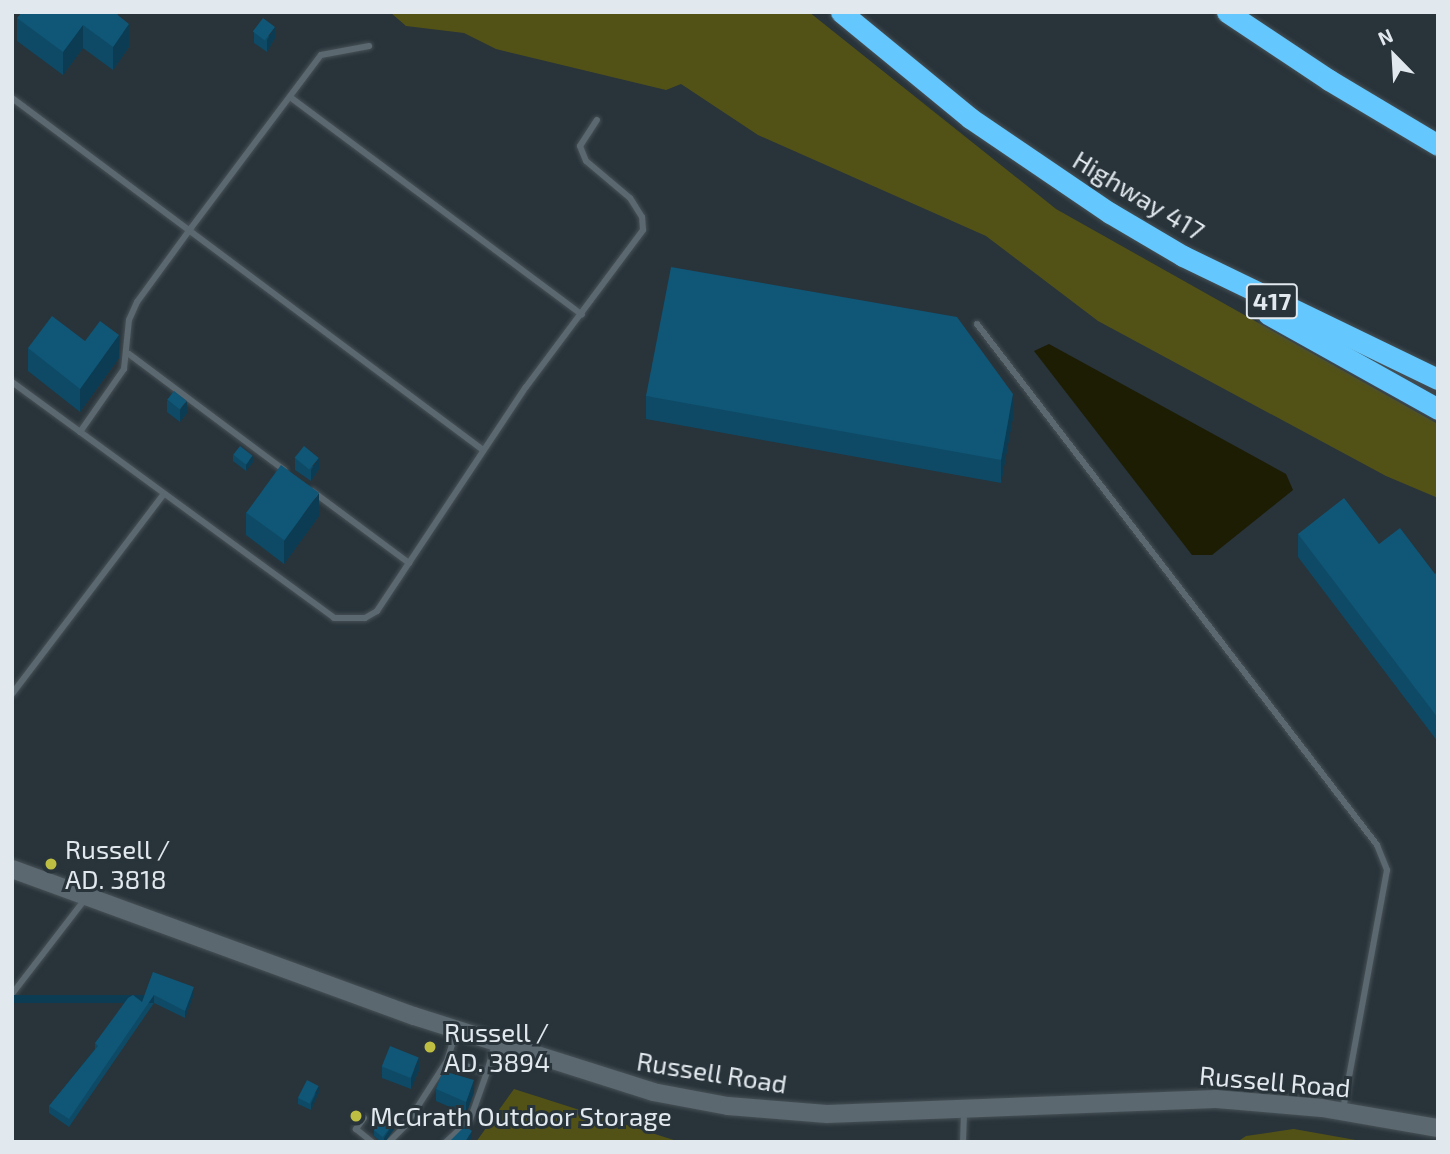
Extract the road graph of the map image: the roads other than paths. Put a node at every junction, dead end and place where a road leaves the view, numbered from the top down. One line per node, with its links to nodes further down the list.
1 (841, 12): 8 (highway, Highway 417 / 417)
2 (1227, 12): 7 (highway)
3 (369, 46): 4 (lane)
4 (290, 97): 9 (lane); 10 (lane)
5 (12, 98): 9 (lane)
6 (597, 120): 10 (lane)
7 (1438, 145)
8 (1110, 213): 13 (highway, Highway 417 / 417); 15 (highway)
9 (191, 228): 12 (lane); 17 (lane)
10 (582, 315): 17 (lane)
11 (977, 324): 31 (lane)
12 (129, 354): 16 (lane); 18 (lane)
13 (1438, 379)
14 (12, 382): 16 (lane)
15 (1438, 409)
16 (80, 432): 20 (lane)
17 (484, 450): 21 (lane)
18 (287, 472)
19 (309, 489): 21 (lane)
20 (164, 494): 21 (lane); 22 (lane)
21 (409, 563)
22 (12, 694)
23 (12, 869): 24 (main road, Russell Road)
24 (87, 897): 25 (lane); 26 (main road, Russell Road)
25 (12, 993)
26 (456, 1030): 27 (main road, Russell Road); 28 (lane)
27 (495, 1044): 29 (lane); 30 (main road, Russell Road)
28 (447, 1061): 29 (lane); 35 (lane)
29 (486, 1072): 36 (lane)
30 (964, 1110): 31 (main road, Russell Road); 37 (lane)
31 (1343, 1111): 33 (main road, Russell Road)
32 (363, 1118): 34 (lane)
33 (1438, 1128)
34 (372, 1142)
35 (389, 1142)
36 (446, 1142)
37 (963, 1142)

